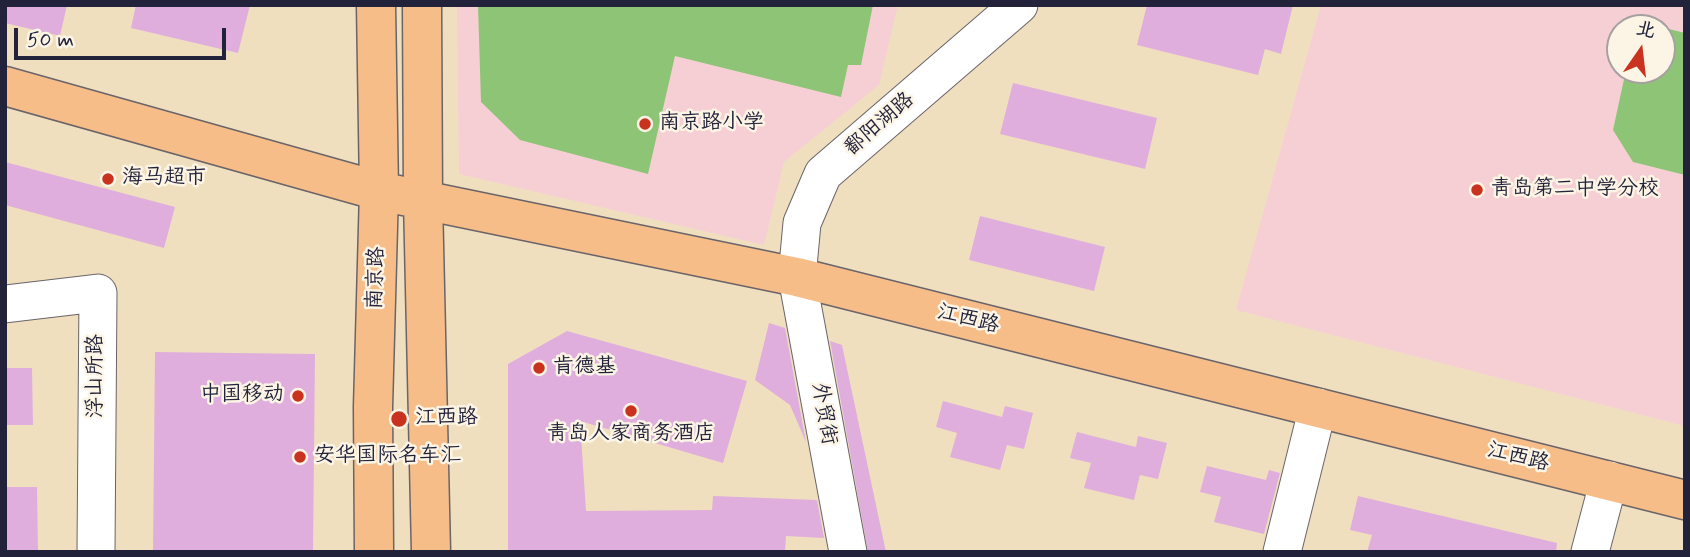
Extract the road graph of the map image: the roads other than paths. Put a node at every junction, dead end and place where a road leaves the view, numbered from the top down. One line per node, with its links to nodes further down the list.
1 (376, 5): 5 (main road, 南京路)
2 (422, 5): 6 (main road)
3 (1019, 5): 7 (street, 鄱阳湖路)
4 (5, 86): 5 (main road, 江西路)
5 (379, 191): 6 (main road, 江西路); 13 (main road, 南京路)
6 (423, 200): 7 (main road, 江西路); 14 (main road)
7 (797, 277): 9 (main road, 江西路); 15 (street, 外贸街)
8 (5, 304): 12 (street, 浮山所路)
9 (1318, 407): 10 (main road, 江西路); 16 (street)
10 (1609, 481): 11 (main road, 江西路); 17 (street)
11 (1685, 500)
12 (96, 552)
13 (374, 552)
14 (431, 552)
15 (848, 552)
16 (1282, 552)
17 (1590, 552)

